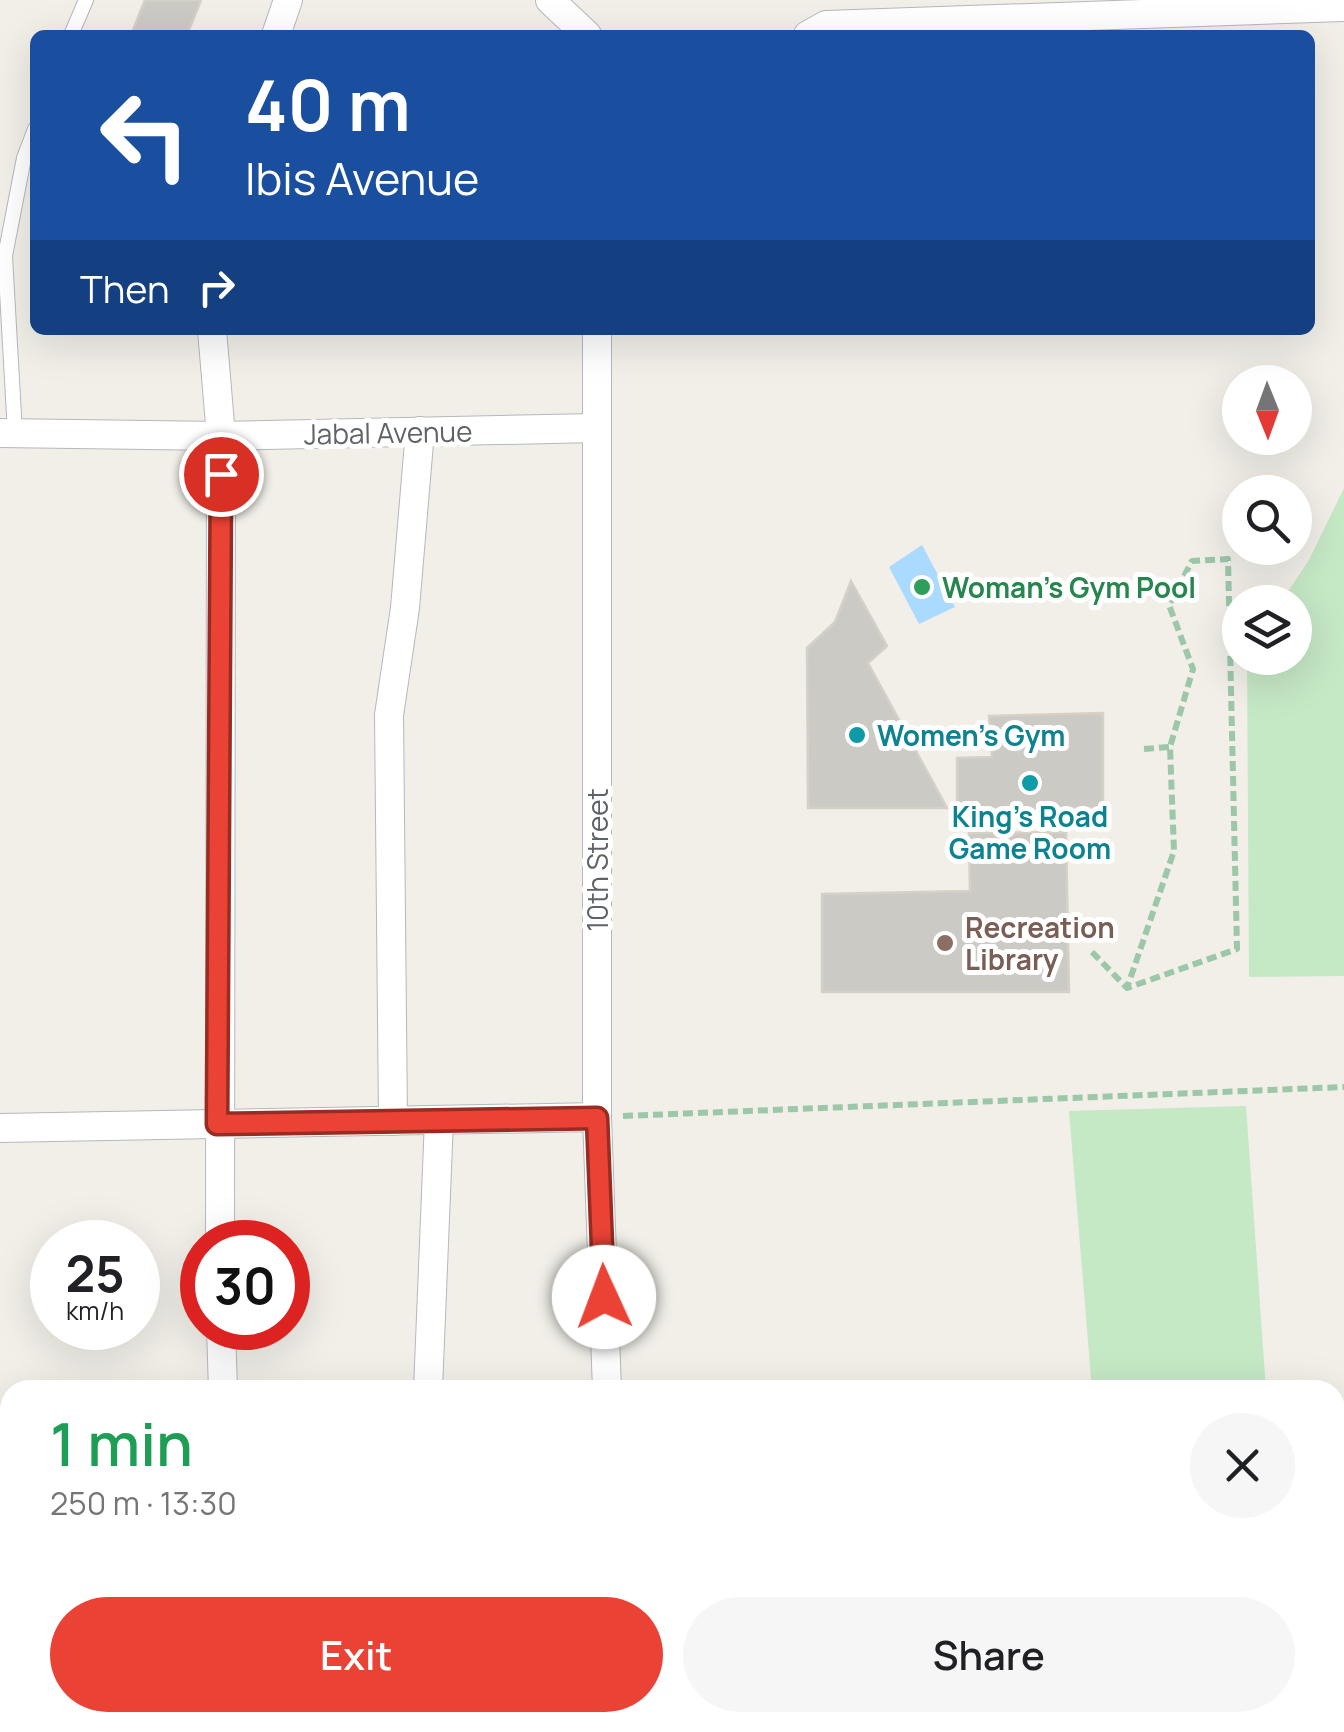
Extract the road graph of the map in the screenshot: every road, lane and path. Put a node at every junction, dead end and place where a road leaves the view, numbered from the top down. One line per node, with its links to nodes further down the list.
1 (86, 0): 6 (lane)
2 (288, 0): 7 (street)
3 (550, 0): 8 (street)
4 (1344, 7): 5 (street)
5 (1002, 8): 9 (street)
6 (72, 30)
7 (278, 30)
8 (582, 30)
9 (817, 30)
10 (30, 142): 15 (lane)
11 (212, 335): 16 (street)
12 (597, 335): 13 (street, 10th Street)
13 (596, 428): 14 (street, Jabal Avenue); 22 (street, 10th Street)
14 (420, 431): 16 (street, Jabal Avenue); 24 (street)
15 (8, 433): 16 (street, Jabal Avenue)
16 (221, 436): 25 (street)
17 (1170, 747): 18 (path); 20 (path); 20 (path)
18 (1144, 749)
19 (1092, 952): 20 (path)
20 (1127, 988)
21 (1344, 1087): 22 (path)
22 (597, 1118): 23 (street); 31 (street, 10th Street)
23 (439, 1120): 24 (street); 30 (street)
24 (393, 1121): 25 (street)
25 (217, 1124): 26 (street); 27 (street)
26 (0, 1128)
27 (219, 1220)
28 (222, 1350): 29 (street)
29 (223, 1380)
30 (428, 1380)
31 (607, 1380)

